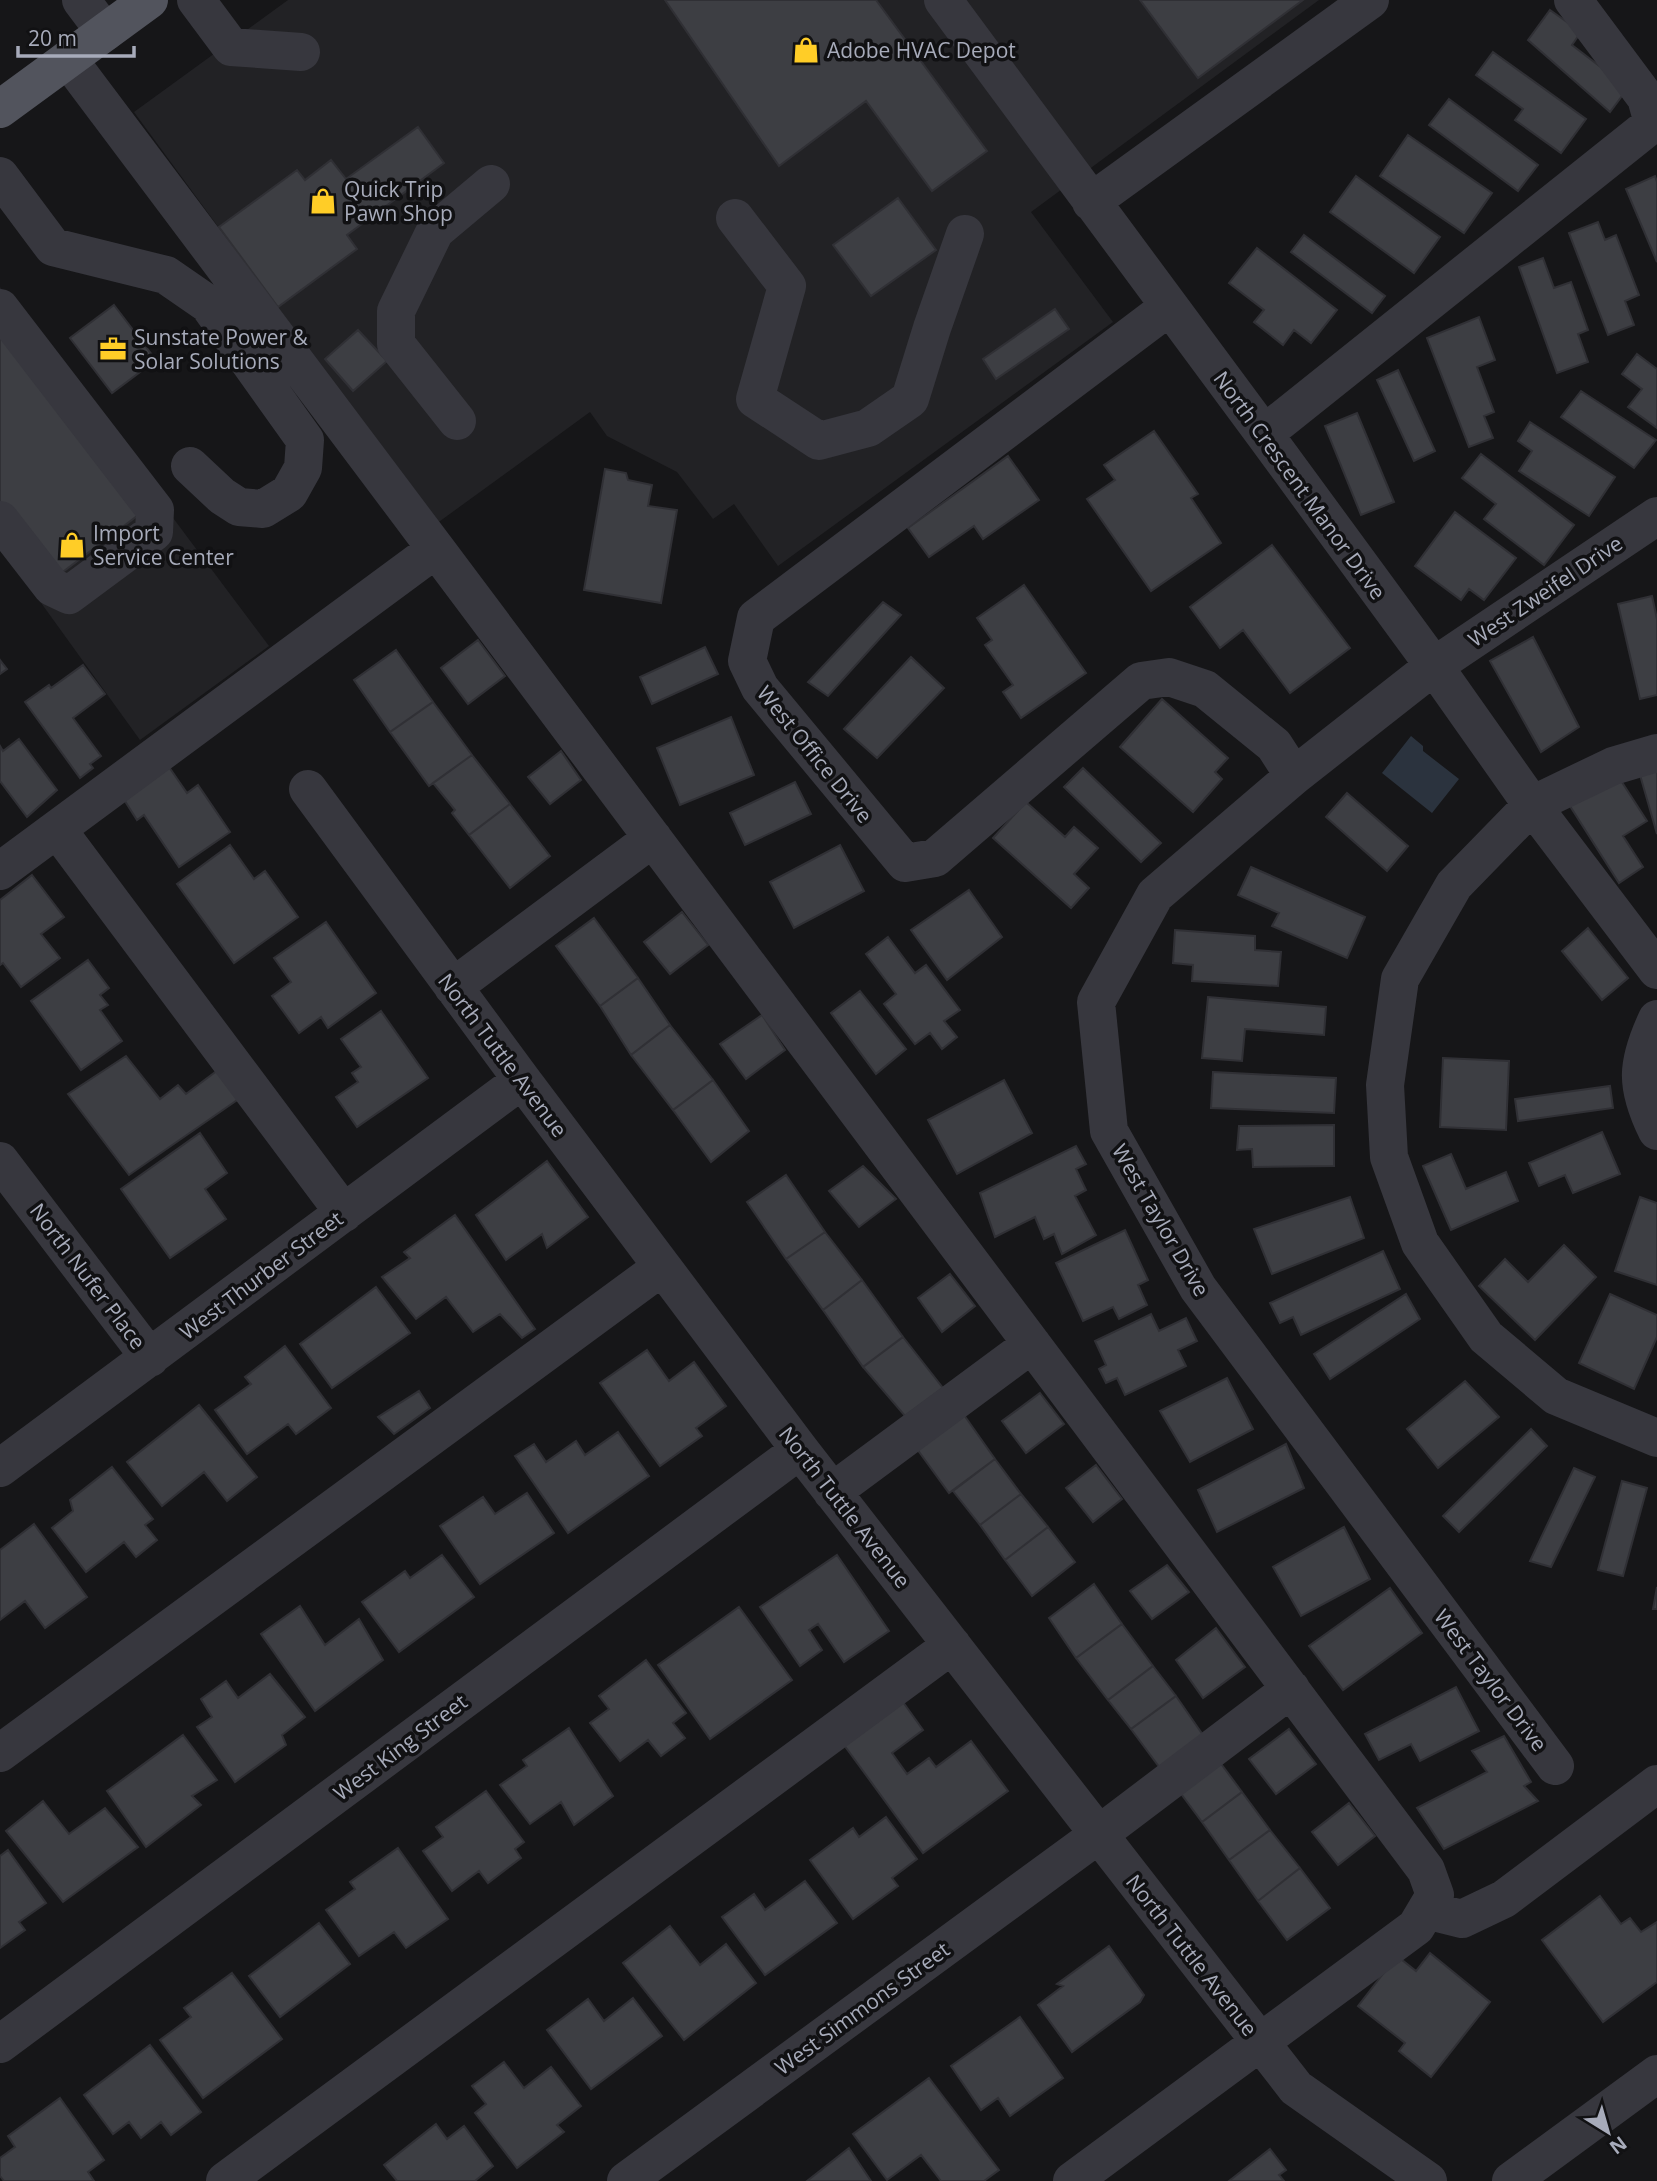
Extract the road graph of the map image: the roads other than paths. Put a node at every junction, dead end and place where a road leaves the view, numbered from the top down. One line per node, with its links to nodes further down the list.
1 (81, 0): 8 (street)
2 (149, 0): 8 (main road)
3 (196, 0): 9 (street)
4 (943, 0): 15 (street, North Crescent Manor Drive)
5 (1370, 0): 15 (street)
6 (1573, 0): 21 (street)
7 (1604, 0): 11 (street)
8 (106, 32): 10 (main road)
9 (301, 52)
10 (68, 59): 12 (main road); 25 (street)
11 (1657, 71)
12 (0, 109)
13 (0, 177): 22 (street)
14 (491, 184): 20 (street)
15 (1091, 202): 18 (street, North Crescent Manor Drive)
16 (735, 218): 17 (street)
17 (965, 234)
18 (1169, 307): 21 (street, North Crescent Manor Drive); 28 (street, West Office Drive)
19 (0, 308): 24 (street)
20 (457, 421)
21 (1264, 433): 26 (street, North Crescent Manor Drive)
22 (190, 466)
23 (1657, 516): 26 (street, West Zweifel Drive)
24 (0, 520)
25 (436, 549): 31 (street); 32 (street)
26 (1434, 666): 28 (street, West Taylor Drive); 30 (street, North Crescent Manor Drive)
27 (1657, 753): 30 (street)
28 (1294, 776): 51 (street, West Taylor Drive)
29 (308, 789): 35 (street, North Tuttle Avenue)
30 (1532, 805): 34 (street, North Crescent Manor Drive); 44 (street)
31 (57, 829): 33 (street); 40 (street)
32 (653, 838): 35 (street); 42 (street)
33 (0, 871)
34 (1657, 970)
35 (453, 987): 37 (street, North Tuttle Avenue)
36 (1657, 1019): 38 (street)
37 (522, 1080): 40 (street, West Thurber Street); 41 (street, North Tuttle Avenue)
38 (1657, 1131)
39 (0, 1161): 43 (street, North Nufer Place)
40 (344, 1213): 43 (street, West Thurber Street)
41 (662, 1267): 45 (street, North Tuttle Avenue); 50 (street)
42 (1032, 1344): 47 (street); 49 (street)
43 (150, 1358): 46 (street, West Thurber Street)
44 (1657, 1438)
45 (800, 1450): 47 (street, North Tuttle Avenue); 56 (street, West King Street)
46 (0, 1468)
47 (832, 1492): 48 (street, North Tuttle Avenue)
48 (952, 1645): 53 (street, North Tuttle Avenue); 58 (street)
49 (1291, 1689): 53 (street, West Simmons Street); 54 (street)
50 (0, 1753)
51 (1555, 1766)
52 (1657, 1784): 54 (street)
53 (1098, 1835): 55 (street, North Tuttle Avenue); 59 (street, West Simmons Street)
54 (1426, 1910): 55 (street)
55 (1261, 2043): 60 (street); 61 (street, North Tuttle Avenue)
56 (0, 2044)
57 (1657, 2074): 62 (street)
58 (225, 2181)
59 (625, 2181)
60 (1072, 2181)
61 (1428, 2181)
62 (1511, 2181)

